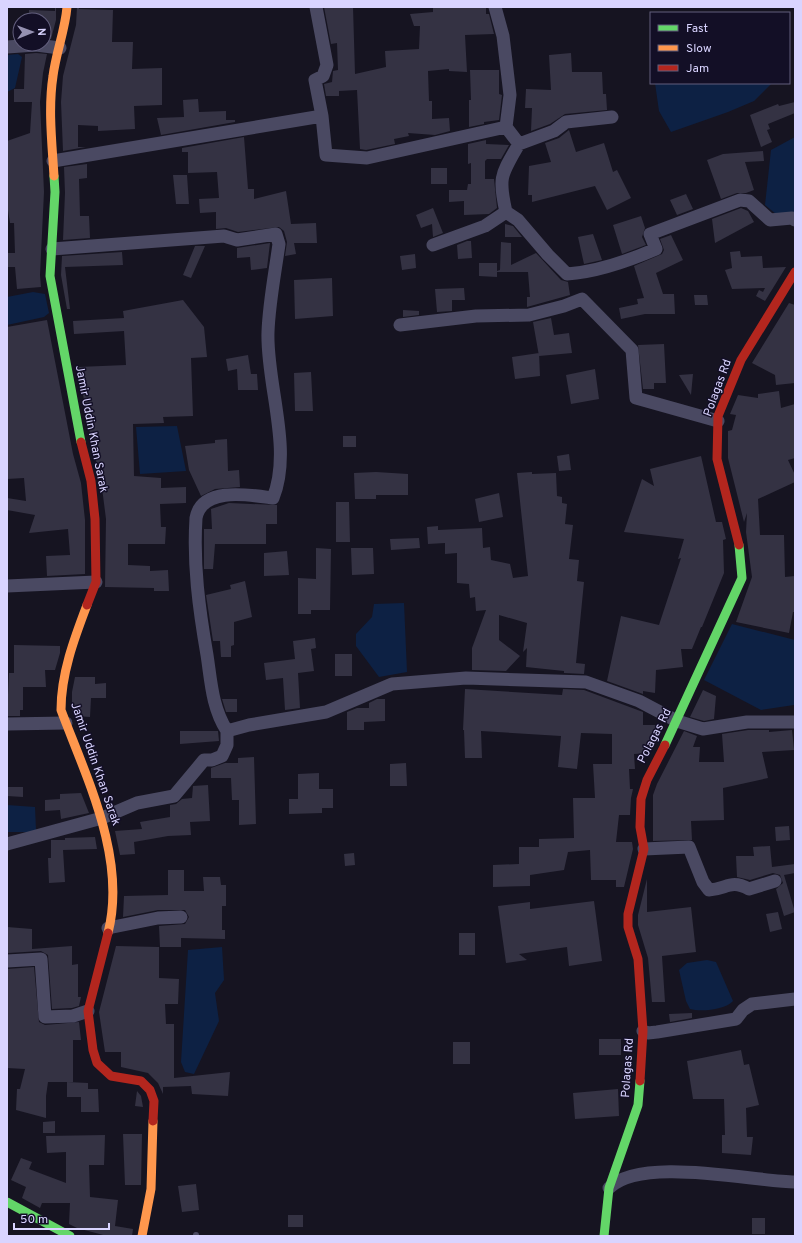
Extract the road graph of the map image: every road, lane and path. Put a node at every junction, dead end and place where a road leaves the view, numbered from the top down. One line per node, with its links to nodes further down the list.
1 (67, 7): 5 (street, Jamir Uddin Khan Sarak)
2 (316, 7): 6 (street)
3 (495, 7): 8 (street)
4 (7, 47): 5 (street)
5 (60, 48): 10 (street, Jamir Uddin Khan Sarak)
6 (322, 116): 8 (street); 10 (street)
7 (612, 117): 9 (street)
8 (506, 127): 9 (street)
9 (519, 144): 11 (street)
10 (53, 161): 14 (street, Jamir Uddin Khan Sarak)
11 (506, 212): 12 (street); 13 (street)
12 (795, 220)
13 (433, 245)
14 (52, 249): 18 (street, Jamir Uddin Khan Sarak); 24 (street)
15 (795, 272): 17 (street, Polagas Rd)
16 (400, 325): 17 (street)
17 (718, 421): 20 (street, Polagas Rd)
18 (96, 582): 19 (street); 22 (street, Jamir Uddin Khan Sarak)
19 (7, 586)
20 (677, 721): 21 (street); 24 (street); 27 (street, Polagas Rd)
21 (795, 722)
22 (66, 723): 23 (street); 25 (street, Jamir Uddin Khan Sarak)
23 (7, 724)
24 (227, 731): 25 (street)
25 (102, 818): 26 (street); 30 (street, Jamir Uddin Khan Sarak)
26 (7, 844)
27 (644, 849): 28 (street); 34 (street, Polagas Rd)
28 (775, 881)
29 (181, 917): 30 (street)
30 (108, 928): 33 (street, Jamir Uddin Khan Sarak)
31 (7, 961): 33 (street)
32 (795, 999): 34 (street)
33 (88, 1011): 39 (street, Jamir Uddin Khan Sarak)
34 (643, 1031): 36 (street, Polagas Rd)
35 (795, 1182): 36 (street)
36 (609, 1188): 40 (street, Polagas Rd)
37 (7, 1202): 38 (street)
38 (70, 1236)
39 (142, 1236)
40 (604, 1236)

